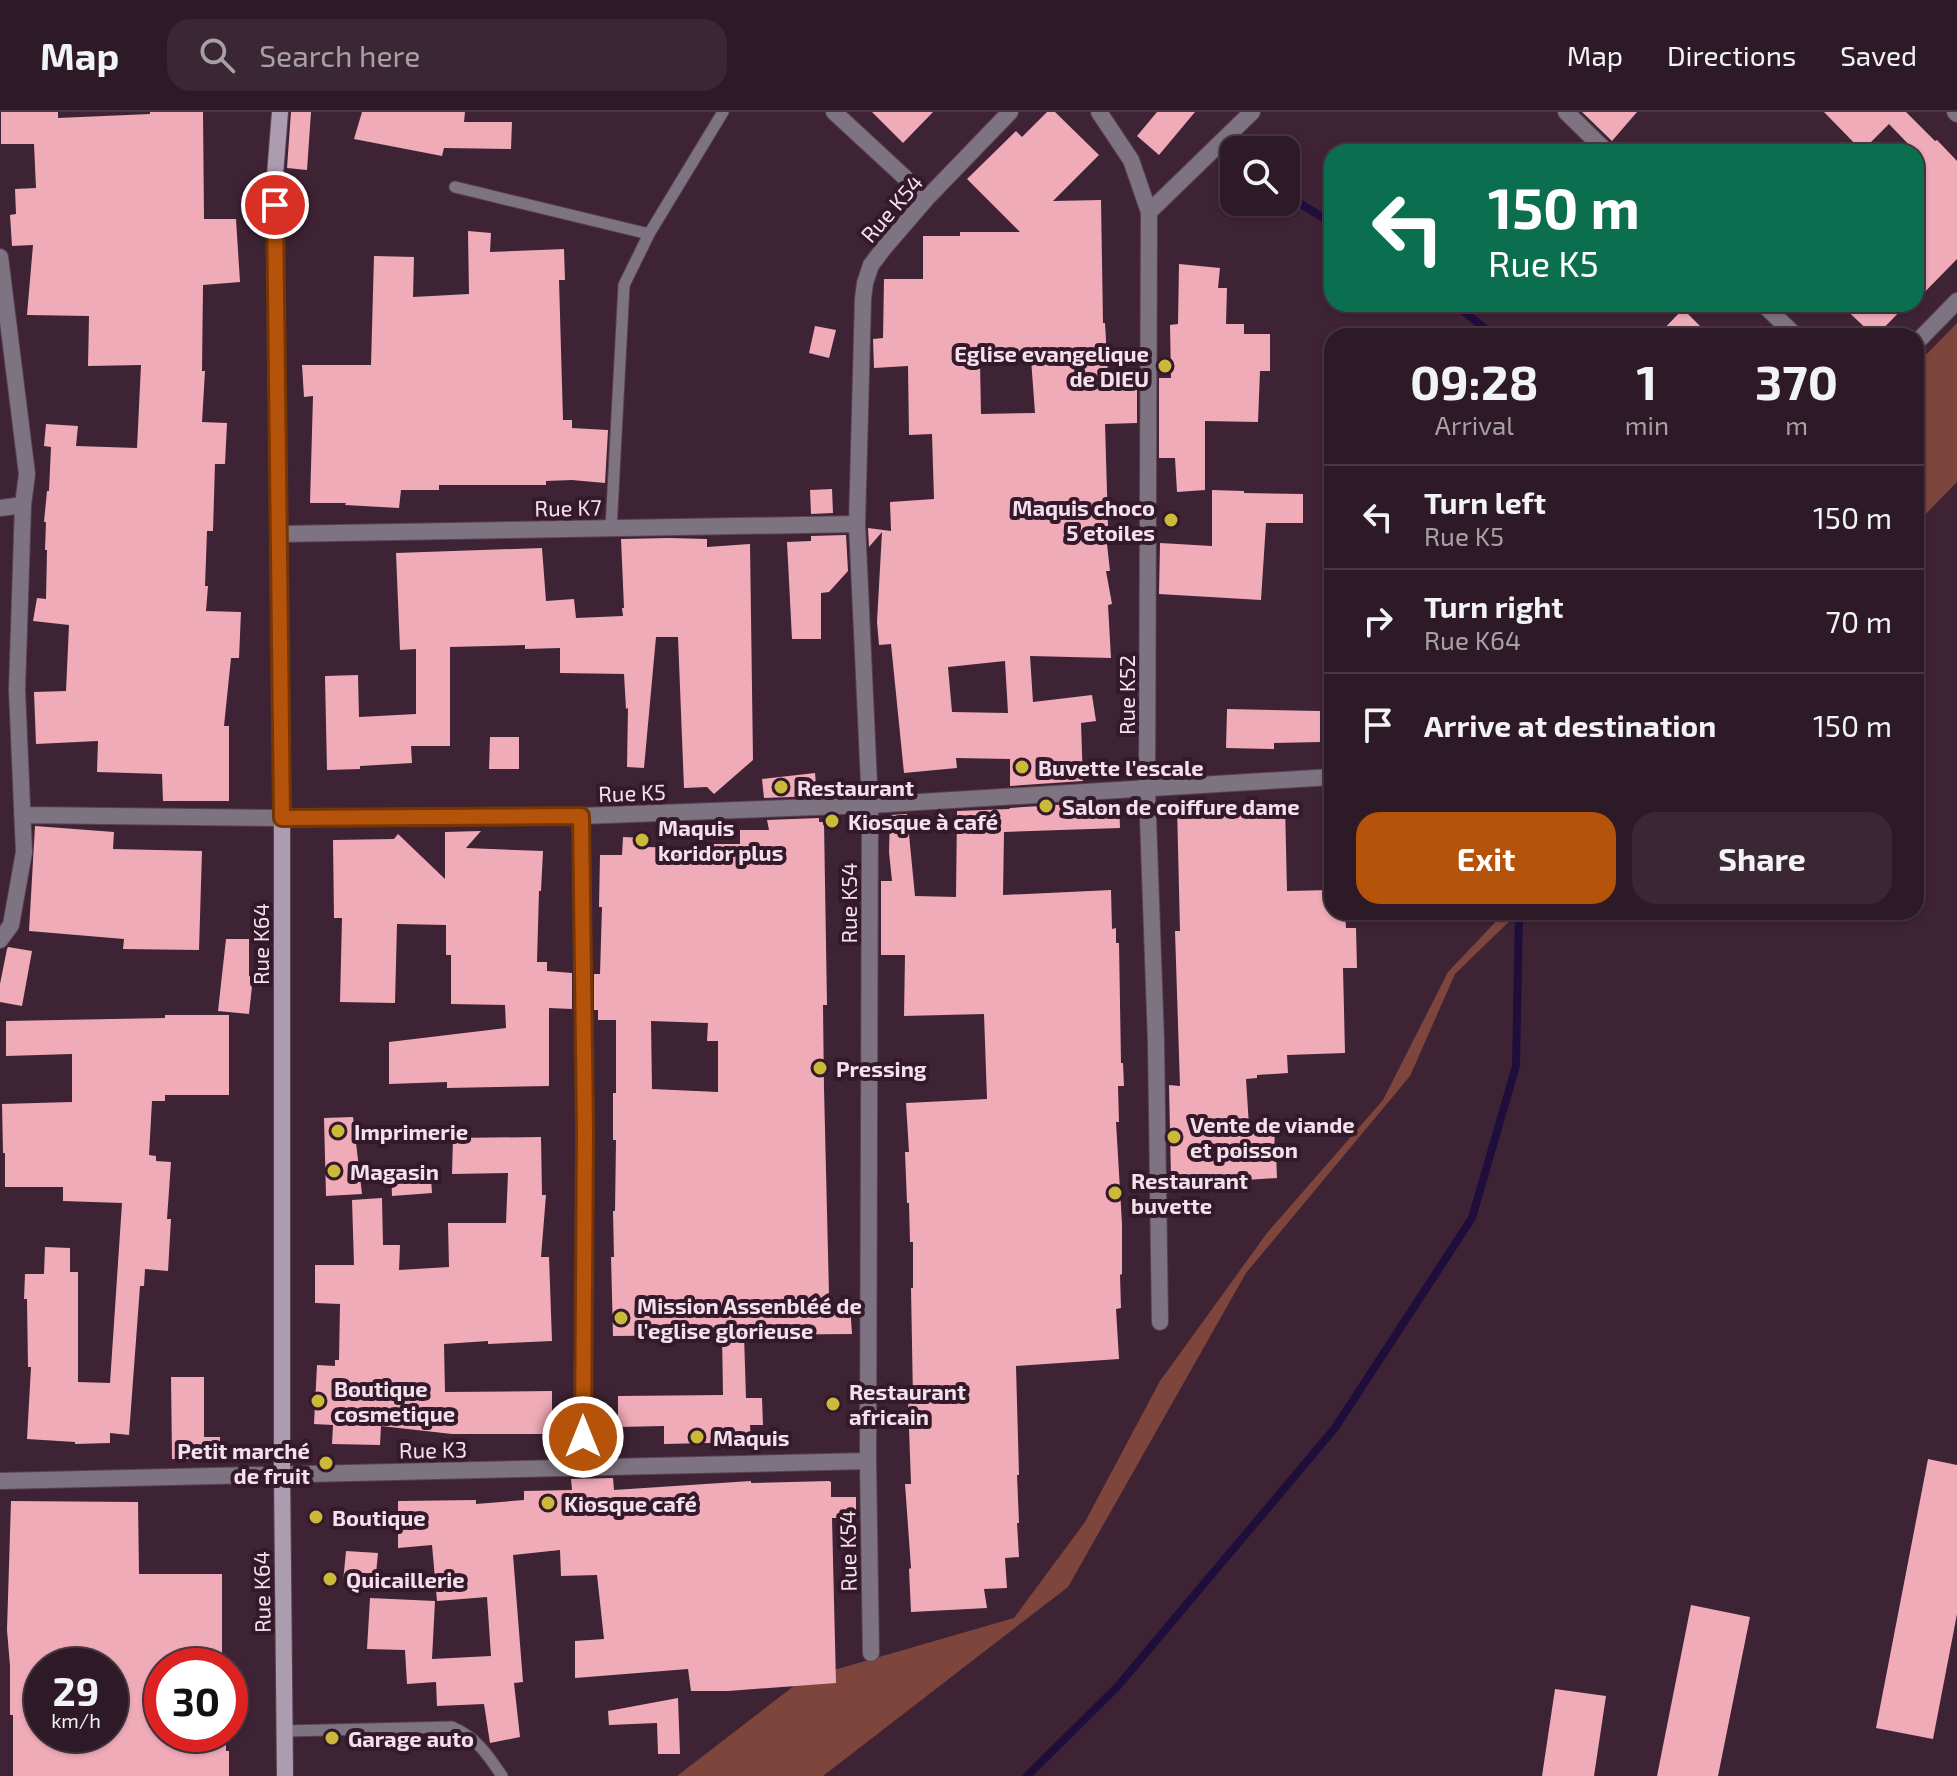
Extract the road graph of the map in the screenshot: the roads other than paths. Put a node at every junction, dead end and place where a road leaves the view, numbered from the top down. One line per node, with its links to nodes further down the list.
1 (280, 112): 22 (street, Rue K64)
2 (723, 112): 12 (lane)
3 (834, 112): 10 (street)
4 (1010, 112): 10 (street, Rue K54)
5 (1099, 112): 11 (street, Rue K52)
6 (1252, 112): 11 (street)
7 (1566, 112): 8 (street)
8 (1599, 144)
9 (455, 187): 12 (lane)
10 (927, 198): 20 (street, Rue K54)
11 (1149, 212): 24 (street, Rue K52)
12 (649, 234): 21 (lane)
13 (0, 257): 18 (street)
14 (1957, 301): 17 (street)
15 (1771, 312): 16 (street)
16 (1788, 328)
17 (1924, 335)
18 (23, 505): 19 (street); 26 (street)
19 (0, 508)
20 (857, 524): 21 (street, Rue K7); 25 (street, Rue K54)
21 (611, 529): 22 (street, Rue K7)
22 (279, 534): 28 (street, Rue K64)
23 (1324, 778): 24 (street, Rue K5)
24 (1147, 789): 25 (street, Rue K5); 30 (street, Rue K52)
25 (870, 805): 27 (street, Rue K5); 31 (street, Rue K54)
26 (22, 815): 28 (street, Rue K5); 29 (street)
27 (581, 816): 28 (street, Rue K5); 32 (street)
28 (282, 818): 33 (street, Rue K64)
29 (0, 940)
30 (1160, 1322)
31 (868, 1461): 32 (street, Rue K3); 35 (street, Rue K54)
32 (583, 1468): 33 (street, Rue K3)
33 (282, 1473): 34 (street, Rue K3); 36 (street, Rue K64)
34 (0, 1481)
35 (871, 1653)
36 (285, 1731): 37 (street, Rue K64); 38 (lane)
37 (285, 1776)
38 (502, 1776)

